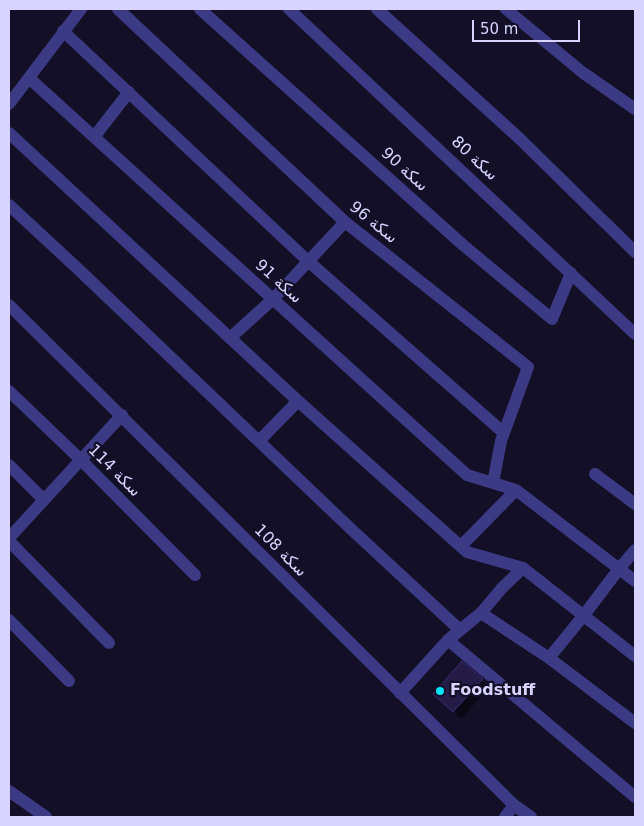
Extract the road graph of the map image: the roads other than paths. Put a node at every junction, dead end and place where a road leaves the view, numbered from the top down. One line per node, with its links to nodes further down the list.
1 (81, 9): 7 (street)
2 (118, 9): 15 (street, سكة 96)
3 (200, 9): 18 (street, سكة 90)
4 (289, 9): 18 (street, سكة 80)
5 (377, 9): 16 (street)
6 (506, 9): 11 (street)
7 (64, 31): 8 (street); 9 (street)
8 (29, 78): 10 (street); 13 (street, سكة 91)
9 (129, 92): 13 (street); 17 (street)
10 (9, 104)
11 (635, 109)
12 (9, 133): 22 (street)
13 (94, 137): 19 (street, سكة 91)
14 (9, 205): 27 (street)
15 (345, 222): 17 (street); 26 (street, سكة 96)
16 (635, 252)
17 (308, 261): 19 (street); 26 (street)
18 (571, 273): 21 (street, سكة 80)
19 (273, 299): 22 (street); 31 (street, سكة 91)
20 (9, 305): 25 (street, سكة 108)
21 (635, 334)
22 (230, 338): 24 (street)
23 (9, 391): 28 (street, سكة 114)
24 (298, 401): 27 (street); 36 (street)
25 (122, 415): 28 (street); 51 (street, سكة 108)
26 (504, 433): 31 (street, سكة 96)
27 (259, 441): 45 (street)
28 (81, 460): 33 (street); 40 (street, سكة 114)
29 (9, 465): 33 (street)
30 (595, 474): 34 (street)
31 (493, 483): 32 (street, سكة 91)
32 (516, 490): 36 (street); 39 (street)
33 (44, 500): 35 (street)
34 (635, 504)
35 (9, 540): 47 (street)
36 (461, 546): 38 (street)
37 (635, 550): 39 (street)
38 (523, 568): 42 (street); 43 (street)
39 (619, 569): 41 (street); 43 (street)
40 (195, 575)
41 (635, 581)
42 (481, 613): 45 (street); 49 (street)
43 (584, 615): 48 (street); 49 (street)
44 (9, 620): 50 (street)
45 (460, 630): 46 (street)
46 (448, 640): 51 (street); 54 (street)
47 (109, 643)
48 (635, 656)
49 (549, 658): 52 (street)
50 (69, 681)
51 (400, 693): 55 (street, سكة 108)
52 (635, 723)
53 (9, 791): 56 (street)
54 (635, 798)
55 (514, 805): 57 (street); 58 (street, سكة 108)
56 (46, 817)
57 (505, 817)
58 (531, 817)

